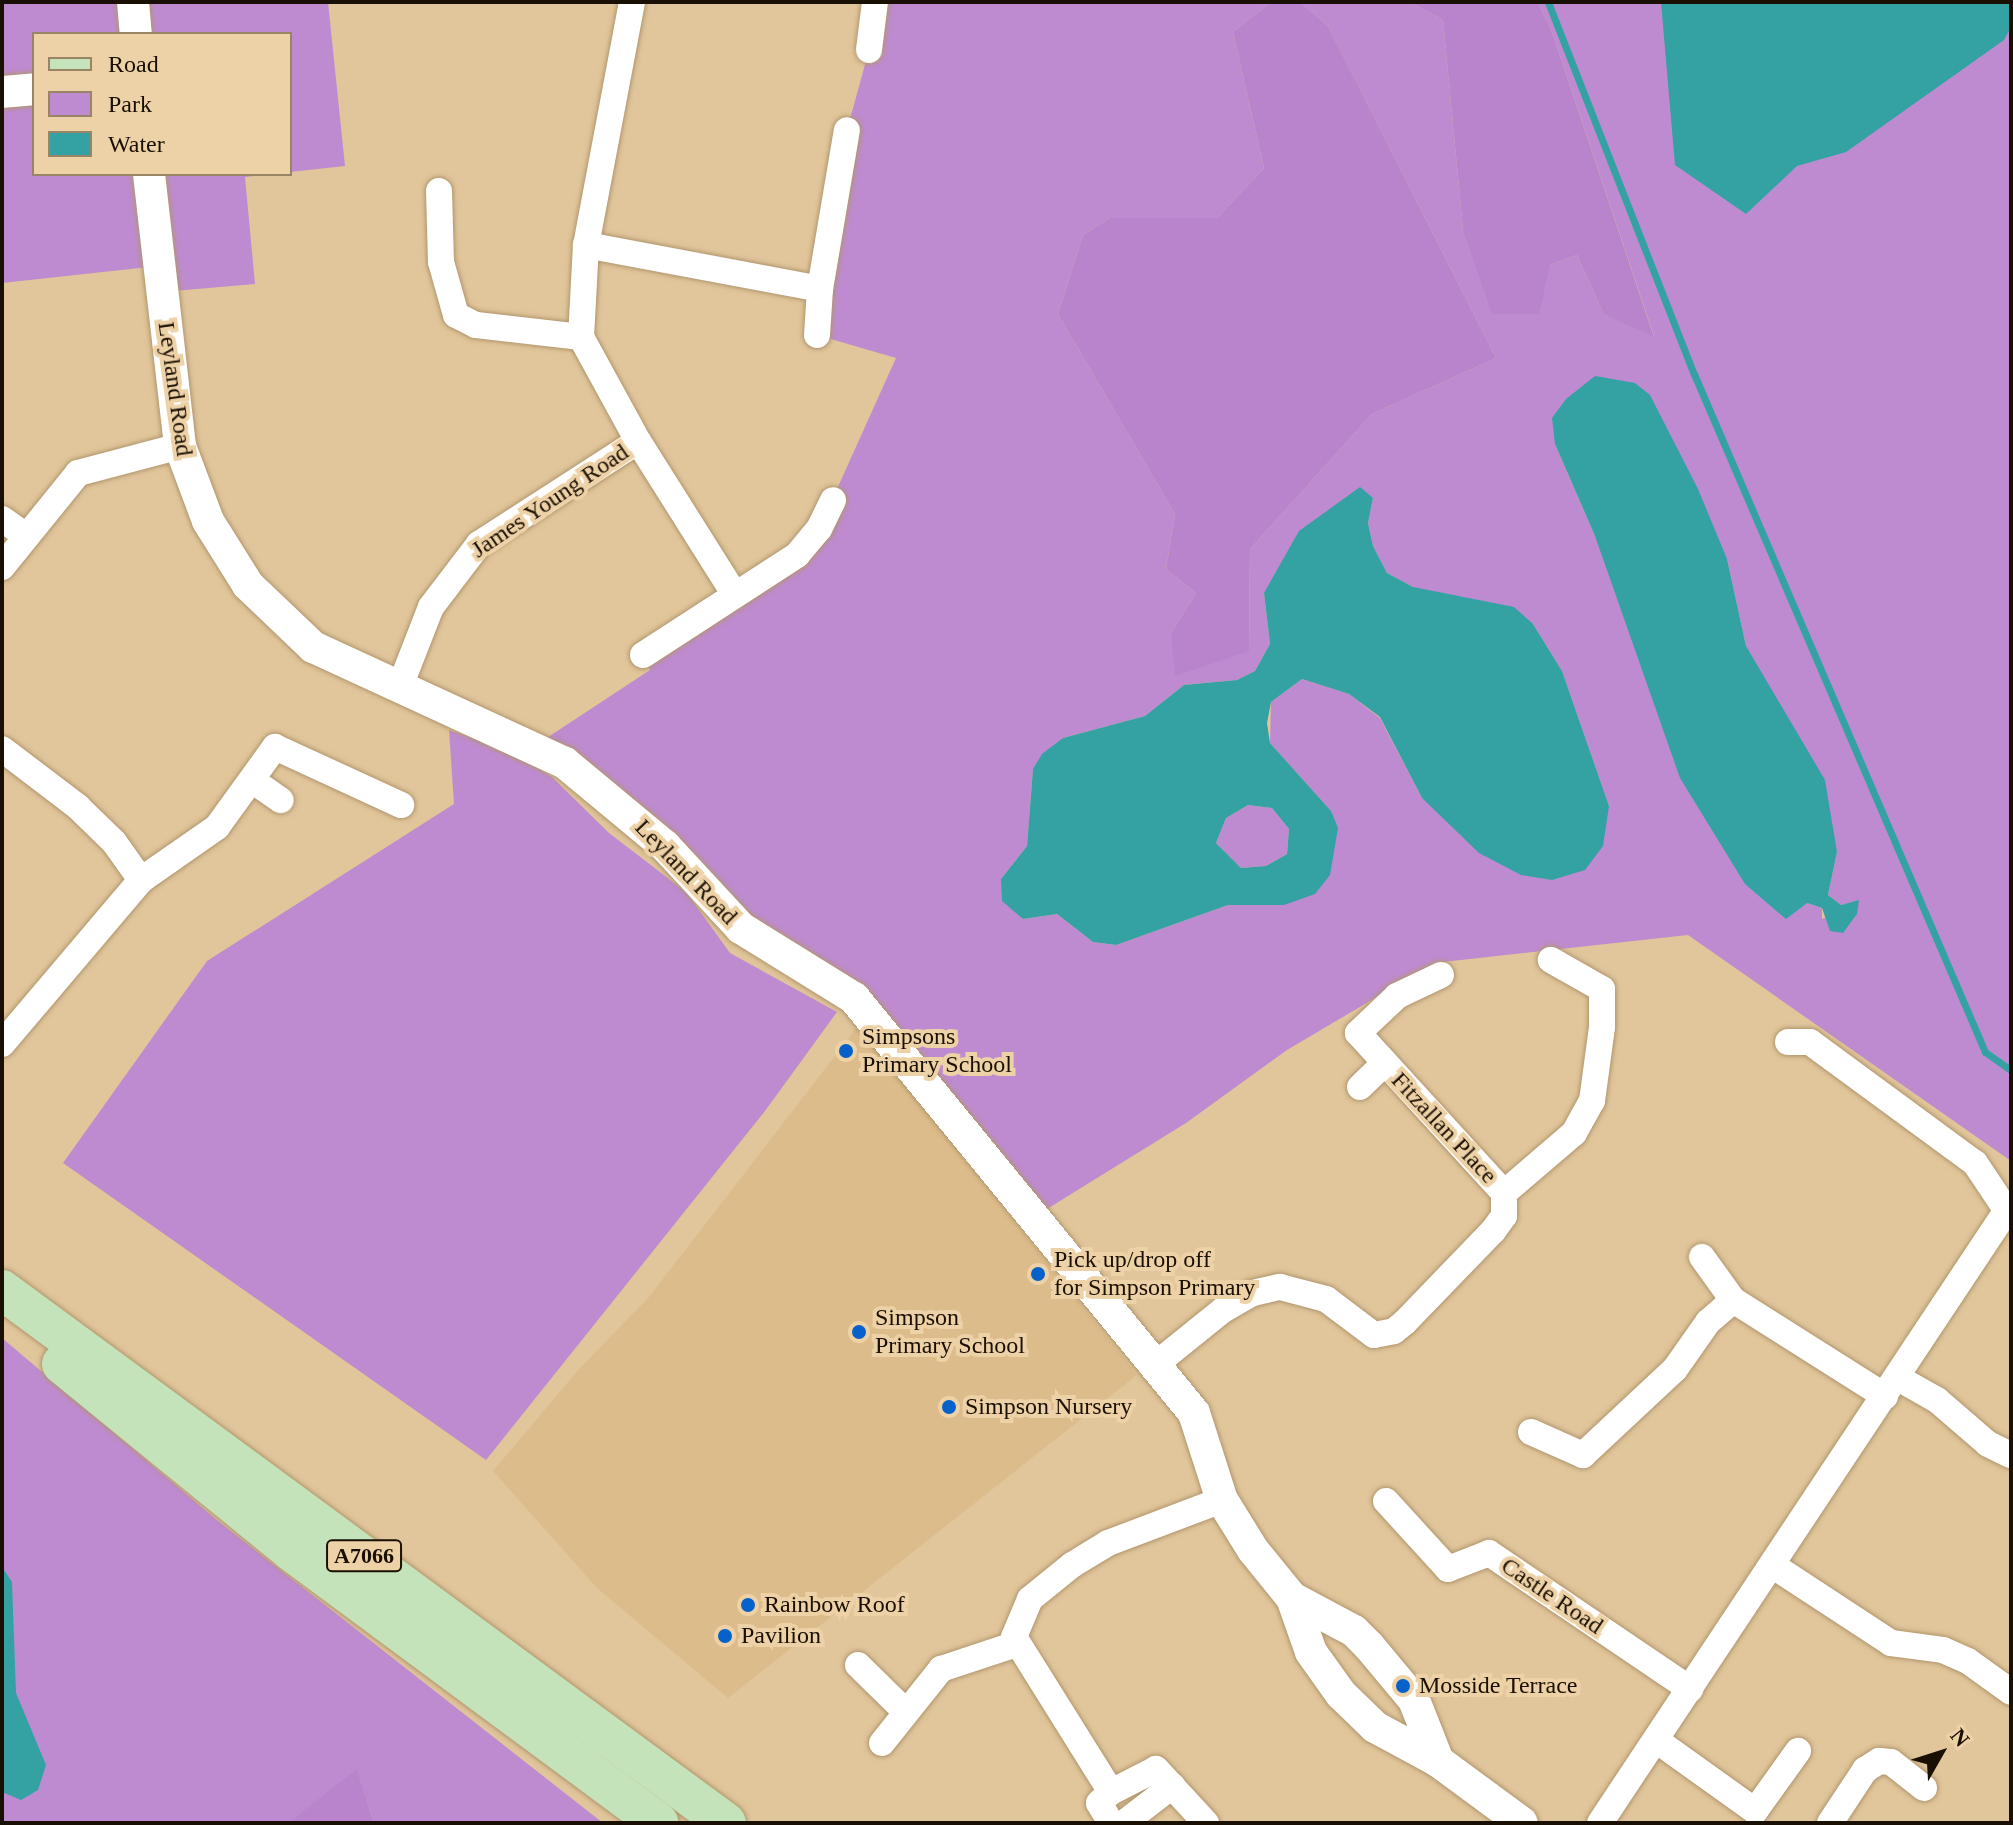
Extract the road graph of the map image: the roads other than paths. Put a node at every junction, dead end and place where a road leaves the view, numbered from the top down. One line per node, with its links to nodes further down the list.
1 (133, 2): 4 (street)
2 (632, 2): 11 (street)
3 (875, 2): 5 (street)
4 (136, 32)
5 (869, 50)
6 (32, 89): 7 (street)
7 (2, 92)
8 (847, 130): 12 (street)
9 (149, 176): 16 (street, Leyland Road)
10 (439, 191): 14 (street)
11 (586, 245): 12 (street); 14 (street)
12 (820, 289): 13 (street)
13 (817, 335)
14 (581, 337): 15 (street, James Young Road)
15 (638, 441): 21 (street, James Young Road); 23 (street, James Young Road)
16 (180, 446): 19 (street); 23 (street, Leyland Road)
17 (833, 500): 21 (street)
18 (2, 519): 19 (street)
19 (25, 535): 20 (street)
20 (2, 567)
21 (735, 595): 22 (street)
22 (643, 655)
23 (399, 689): 41 (street, Leyland Road)
24 (2, 749): 28 (street)
25 (252, 780): 26 (street); 27 (street); 28 (street)
26 (281, 800)
27 (401, 805)
28 (141, 880): 32 (street)
29 (1551, 960): 35 (street, Fitzallan Place)
30 (1441, 975): 33 (street, Fitzallan Place)
31 (1788, 1042): 36 (street)
32 (2, 1044)
33 (1385, 1063): 34 (street, Fitzallan Place); 35 (street, Fitzallan Place)
34 (1360, 1087)
35 (1504, 1193): 41 (street, Fitzallan Place)
36 (2009, 1212): 42 (street)
37 (1702, 1257): 39 (street)
38 (2, 1290): 61 (main road, A7066)
39 (1733, 1300): 42 (street); 43 (street)
40 (2, 1311): 60 (main road, A7066)
41 (1156, 1364): 45 (street, Leyland Road)
42 (1892, 1387): 44 (street); 47 (street)
43 (1531, 1432)
44 (2011, 1455)
45 (1222, 1500): 48 (street, Leyland Road); 49 (street)
46 (1386, 1501): 51 (street, Castle Road)
47 (1772, 1565): 51 (street); 52 (street)
48 (1292, 1598): 57 (street, Leyland Road); 57 (street, Leyland Road)
49 (1016, 1644): 53 (street); 59 (street)
50 (858, 1665): 53 (street)
51 (1690, 1689): 54 (street)
52 (2011, 1692)
53 (905, 1711): 55 (street)
54 (1656, 1740): 56 (street); 64 (street)
55 (882, 1743)
56 (1798, 1751)
57 (1438, 1761): 63 (street, Leyland Road)
58 (1924, 1788): 65 (street)
59 (1107, 1815): 62 (street)
60 (658, 1823)
61 (726, 1823)
62 (1206, 1823)
63 (1522, 1823)
64 (1600, 1823)
65 (1830, 1823)

